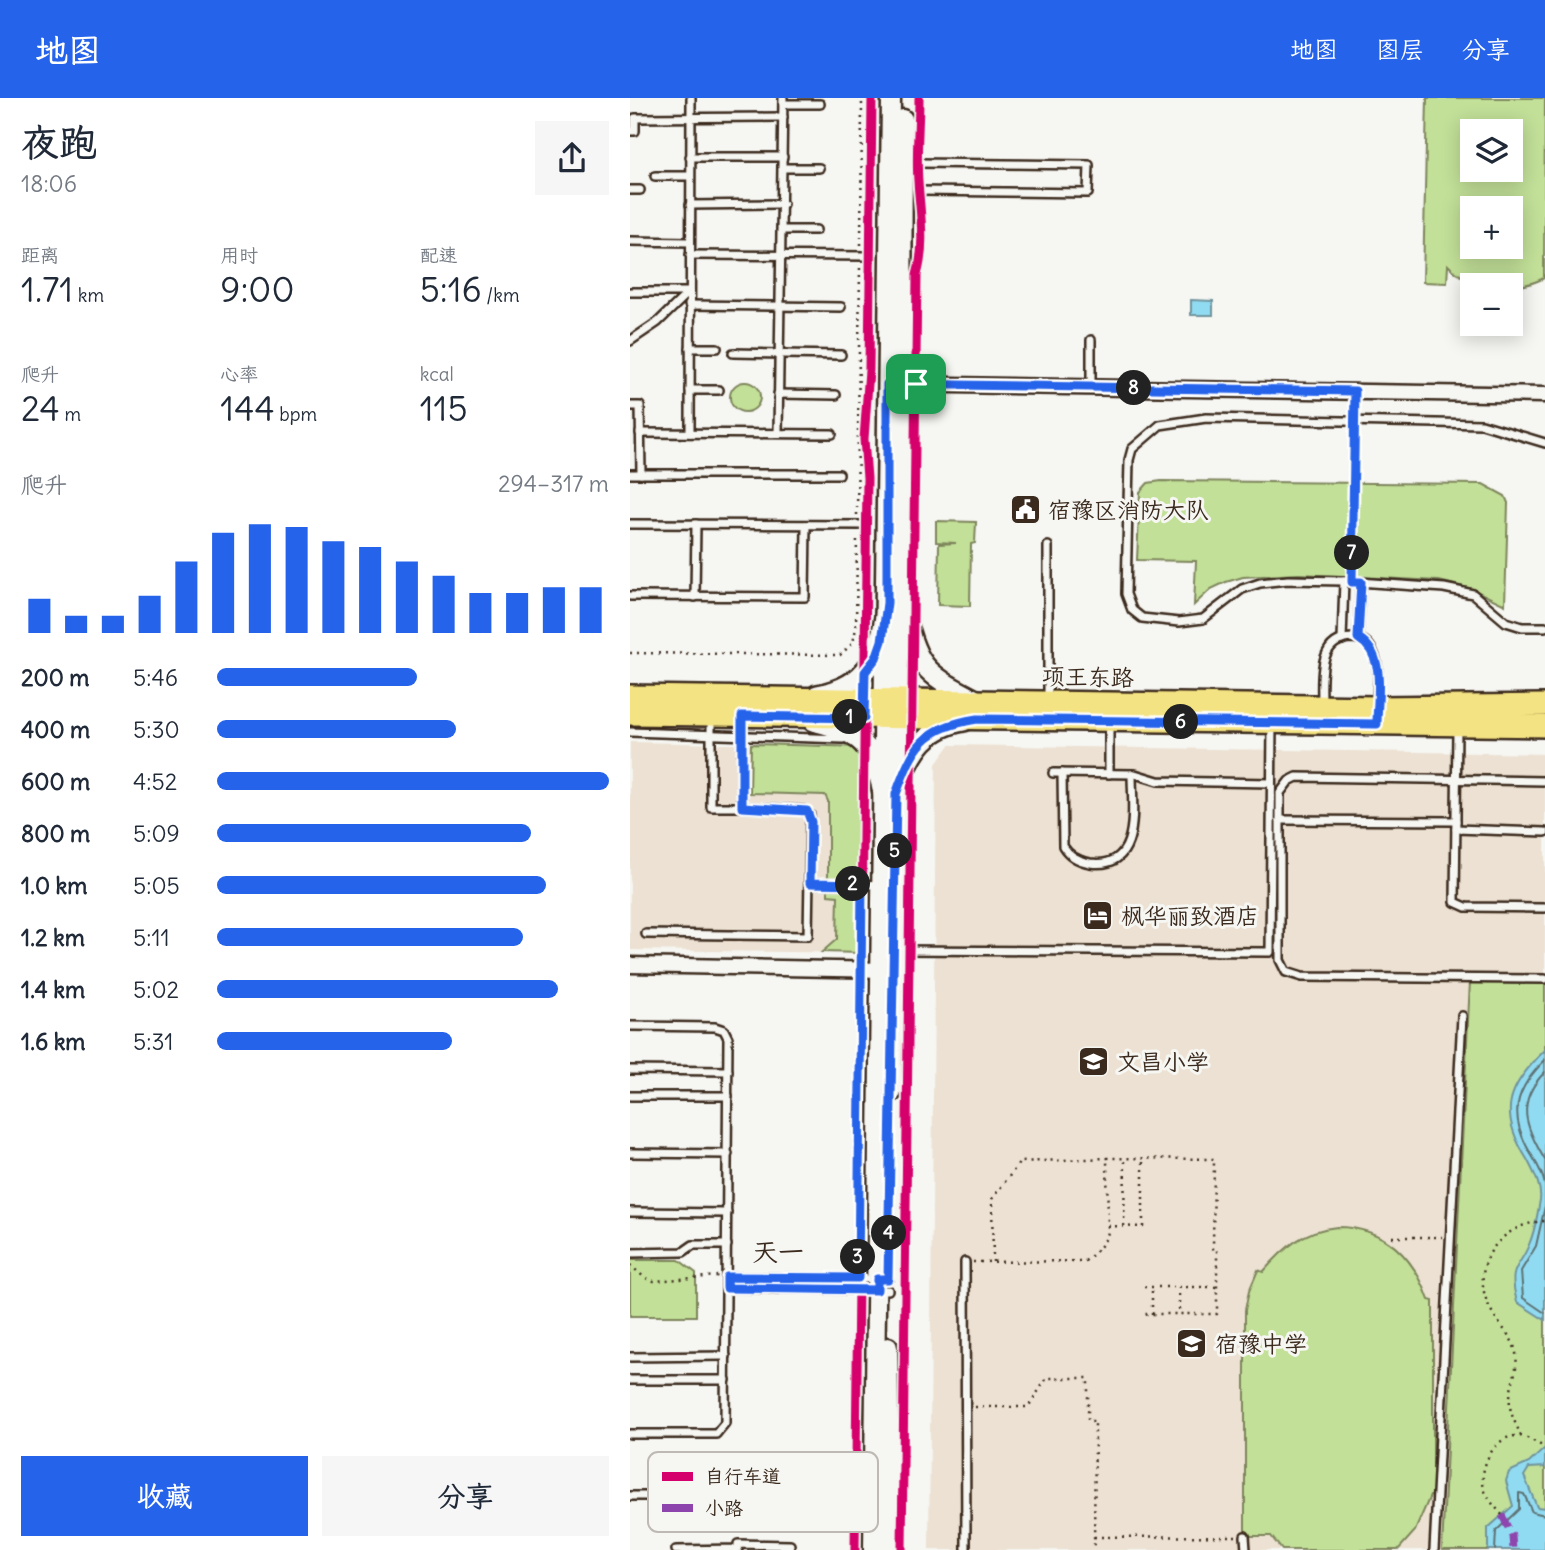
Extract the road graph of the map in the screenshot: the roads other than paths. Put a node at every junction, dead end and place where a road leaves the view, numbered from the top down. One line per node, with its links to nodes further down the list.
1 (691, 98): 7 (lane)
2 (891, 98): 40 (street)
3 (904, 98): 40 (street)
4 (783, 101): 5 (lane); 6 (lane)
5 (820, 104)
6 (783, 117): 7 (lane); 10 (lane)
7 (691, 118): 8 (lane); 9 (lane)
8 (630, 131)
9 (690, 157): 10 (lane); 15 (lane)
10 (783, 158): 12 (lane)
11 (918, 163): 18 (lane)
12 (783, 168): 13 (lane); 19 (lane)
13 (818, 168)
14 (655, 176): 15 (lane)
15 (690, 176): 20 (lane)
16 (630, 190): 17 (lane)
17 (640, 190)
18 (919, 191)
19 (783, 204): 20 (lane); 21 (lane)
20 (690, 205): 24 (lane)
21 (782, 230): 22 (lane); 26 (lane)
22 (816, 230)
23 (630, 241): 24 (lane)
24 (690, 242): 25 (lane)
25 (690, 255): 26 (lane); 29 (lane)
26 (779, 255): 27 (lane); 31 (lane)
27 (865, 256)
28 (630, 292): 29 (lane)
29 (690, 292): 30 (lane); 34 (lane)
30 (690, 305): 31 (lane); 35 (lane)
31 (778, 306): 32 (lane); 38 (lane)
32 (841, 307)
33 (1091, 340): 41 (lane)
34 (630, 341)
35 (690, 348): 36 (lane); 42 (lane)
36 (717, 348)
37 (733, 353): 38 (lane)
38 (778, 354): 39 (lane); 44 (lane)
39 (841, 355)
40 (894, 384): 41 (street); 64 (street)
41 (1091, 387): 46 (street)
42 (690, 390): 43 (lane); 49 (lane)
43 (719, 390)
44 (778, 394): 45 (lane); 50 (lane)
45 (836, 394)
46 (1545, 395)
47 (630, 406): 48 (lane)
48 (640, 433): 49 (lane); 54 (lane)
49 (690, 433): 50 (lane)
50 (778, 433): 51 (lane)
51 (832, 434)
52 (1545, 443): 61 (lane)
53 (630, 474): 54 (lane)
54 (640, 474): 55 (lane)
55 (839, 474)
56 (630, 524): 57 (lane)
57 (696, 524): 58 (lane); 63 (lane)
58 (806, 525): 59 (lane); 63 (lane)
59 (861, 525)
60 (1048, 546): 73 (lane)
61 (1352, 582): 65 (lane); 66 (lane); 67 (lane)
62 (630, 596): 63 (lane)
63 (695, 597)
64 (894, 603): 70 (main road); 71 (street); 72 (main road)
65 (1545, 626)
66 (1358, 638): 67 (lane); 77 (lane)
67 (1342, 640): 76 (lane)
68 (630, 696): 70 (main road, 项王东路)
69 (1545, 705): 77 (main road, 项王东路)
70 (799, 708): 71 (main road, 项王东路); 80 (main road, 项王东路); 92 (main road)
71 (890, 709): 72 (main road, 项王东路); 92 (street)
72 (978, 711): 73 (main road, 项王东路); 92 (main road)
73 (1048, 711): 74 (main road, 项王东路)
74 (1109, 712): 76 (main road, 项王东路); 78 (main road, 项王东路); 87 (lane)
75 (630, 714): 79 (main road, 项王东路)
76 (1322, 715): 77 (main road, 项王东路); 78 (main road, 项王东路)
77 (1377, 716): 81 (main road, 项王东路)
78 (1272, 723): 91 (lane)
79 (711, 724): 80 (main road, 项王东路); 83 (lane); 93 (lane)
80 (742, 725): 84 (lane); 93 (lane)
81 (1457, 725): 82 (main road, 项王东路); 89 (lane)
82 (1545, 726)
83 (630, 732)
84 (863, 747)
85 (1053, 773): 86 (lane)
86 (1062, 773): 87 (lane); 88 (lane)
87 (1109, 774): 88 (lane)
88 (1132, 774): 91 (lane)
89 (1457, 778): 90 (lane); 94 (lane); 95 (lane)
90 (1545, 781)
91 (1271, 783): 101 (lane)
92 (889, 794): 98 (street)
93 (742, 807): 97 (lane)
94 (1280, 820): 95 (lane); 104 (lane)
95 (1456, 825): 96 (lane); 99 (lane)
96 (1545, 832)
97 (810, 883): 98 (lane); 100 (lane)
98 (888, 885): 101 (street); 103 (street)
99 (1545, 908)
100 (646, 933)
101 (894, 950): 103 (street)
102 (630, 965): 103 (street)
103 (887, 970): 119 (street)
104 (1545, 979)
105 (1462, 1016): 137 (lane)
106 (630, 1026): 108 (lane)
107 (630, 1070): 108 (lane)
108 (728, 1072): 110 (lane)
109 (630, 1096): 110 (lane)
110 (728, 1096): 112 (lane)
111 (630, 1153): 112 (lane)
112 (728, 1154): 114 (lane)
113 (630, 1212): 114 (lane)
114 (727, 1213): 115 (lane)
115 (727, 1245): 116 (lane); 118 (lane)
116 (630, 1253)
117 (968, 1262): 135 (lane)
118 (727, 1277): 119 (lane); 120 (lane)
119 (882, 1284): 120 (lane); 126 (street); 134 (street)
120 (727, 1288): 121 (lane)
121 (726, 1356): 122 (lane); 124 (lane)
122 (630, 1357)
123 (630, 1380): 124 (lane)
124 (726, 1380): 125 (lane)
125 (630, 1434)
126 (876, 1452)
127 (630, 1496): 128 (lane)
128 (648, 1496)
129 (874, 1532): 133 (street)
130 (1245, 1536): 136 (lane)
131 (790, 1545): 132 (lane)
132 (676, 1550)
133 (873, 1550)
134 (889, 1550)
135 (966, 1550)
136 (1246, 1550)
137 (1434, 1550)

